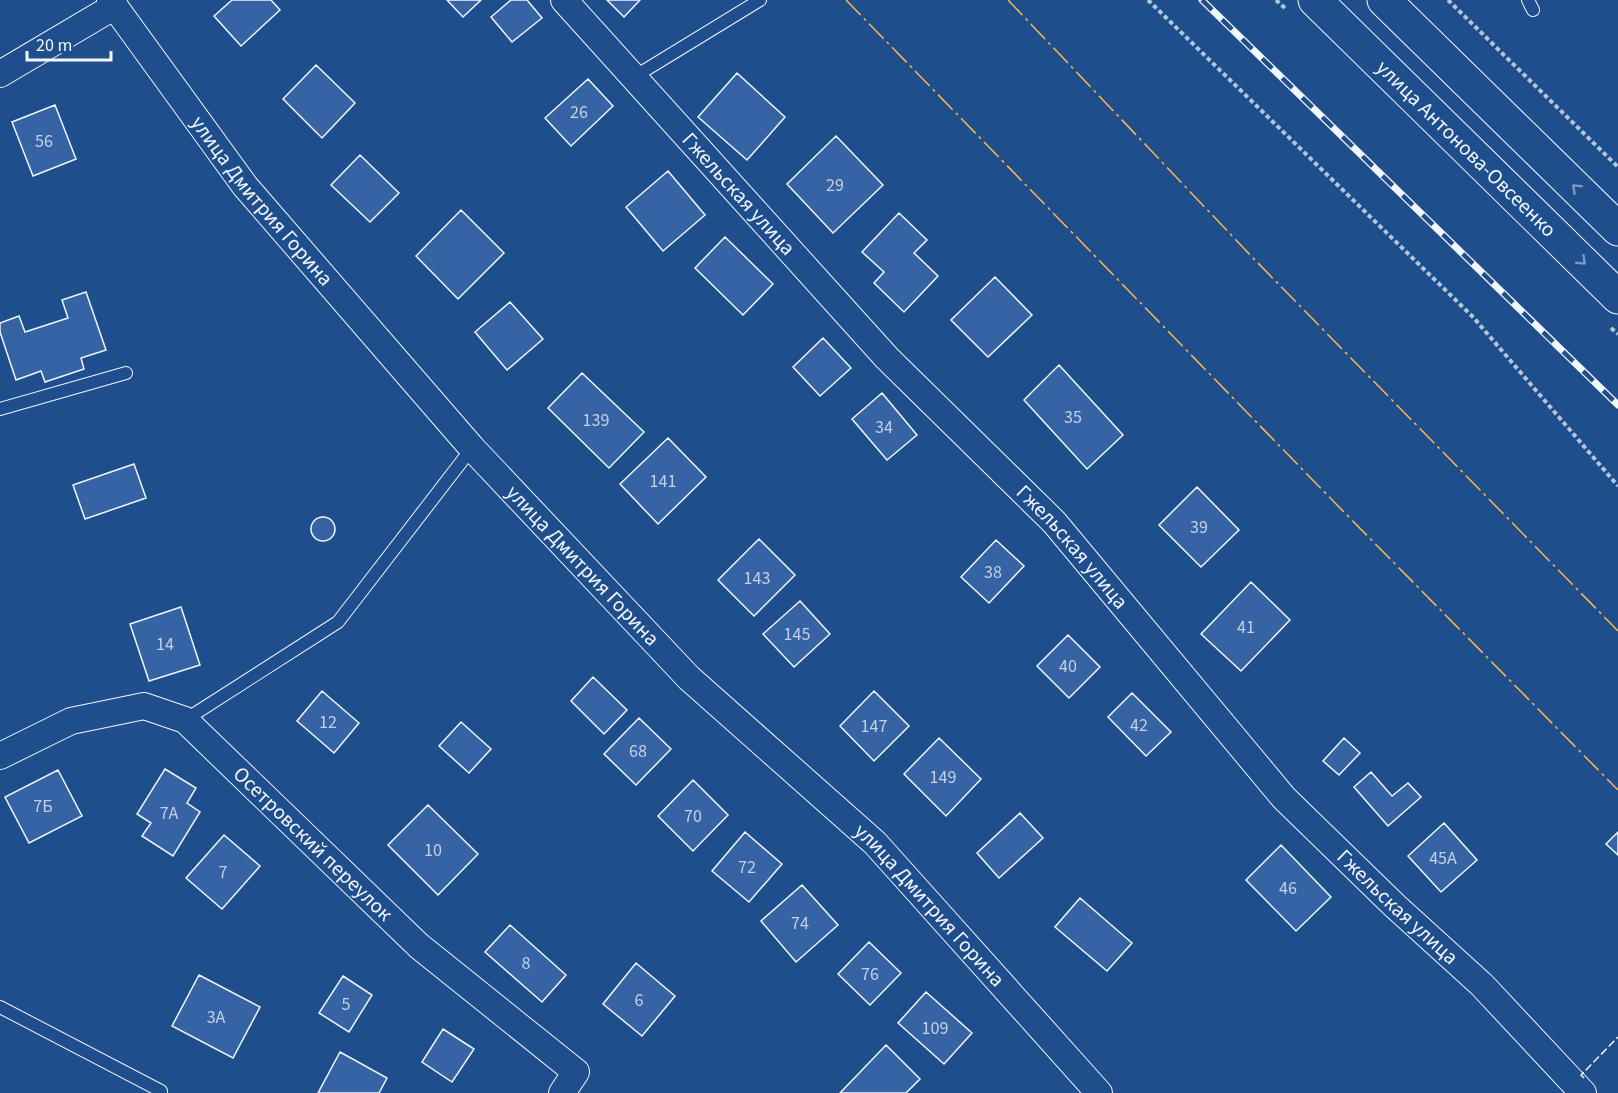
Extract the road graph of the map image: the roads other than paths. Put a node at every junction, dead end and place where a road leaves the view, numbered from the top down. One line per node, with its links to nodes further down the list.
1 (564, 0): 9 (street, Гжельская улица)
2 (760, 0): 9 (lane)
3 (1315, 0): 7 (highway, улица Антонова-Овсеенко)
4 (1384, 0): 6 (highway)
5 (112, 3): 8 (street); 14 (street, улица Дмитрия Горина)
6 (1416, 31): 7 (highway); 10 (highway, one-way to 6)
7 (1385, 68): 11 (highway, улица Антонова-Овсеенко, one-way to 11)
8 (0, 74)
9 (634, 77): 21 (street, Гжельская улица)
10 (1618, 229)
11 (1618, 297)
12 (126, 373): 13 (lane)
13 (0, 409)
14 (472, 447): 15 (lane); 20 (street, улица Дмитрия Горина)
15 (186, 720): 16 (street, Осетровский переулок); 19 (street, Осетровский переулок)
16 (0, 756)
17 (0, 1007): 18 (lane)
18 (163, 1092)
19 (562, 1093)
20 (1099, 1093)
21 (1582, 1093)

